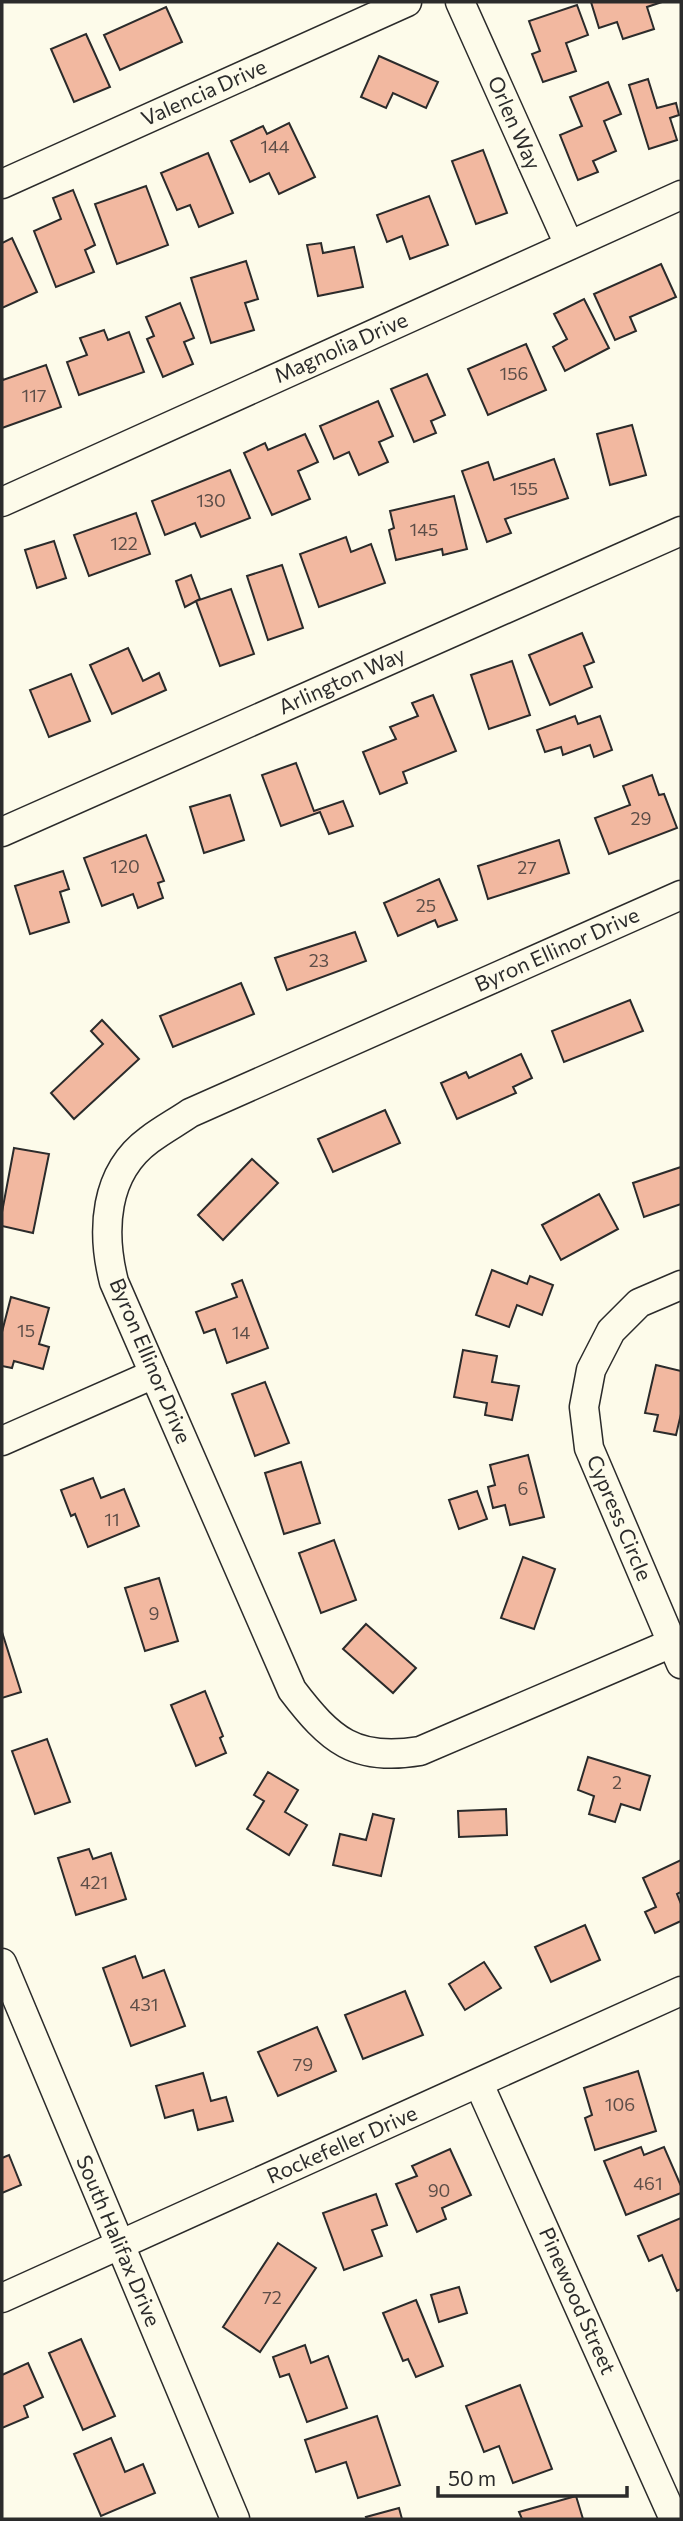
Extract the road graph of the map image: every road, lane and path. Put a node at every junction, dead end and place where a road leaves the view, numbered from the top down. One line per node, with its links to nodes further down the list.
1 (407, 2): 3 (street, Valencia Drive)
2 (460, 2): 5 (street, Orlen Way)
3 (2, 184)
4 (681, 195): 5 (street, Magnolia Drive)
5 (569, 245): 6 (street, Magnolia Drive)
6 (2, 502)
7 (681, 531): 8 (street, Arlington Way)
8 (2, 831)
9 (681, 895): 11 (street, Byron Ellinor Drive)
10 (681, 1285): 13 (street, Cypress Circle)
11 (155, 1374): 12 (street); 13 (street, Byron Ellinor Drive)
12 (2, 1441)
13 (677, 1653)
14 (2, 1963): 17 (street, South Halifax Drive)
15 (681, 1991): 16 (street, Rockefeller Drive)
16 (479, 2084): 17 (street, Rockefeller Drive); 20 (street, Pinewood Street)
17 (120, 2244): 18 (street, Rockefeller Drive); 19 (street, South Halifax Drive)
18 (2, 2298)
19 (235, 2519)
20 (674, 2519)

